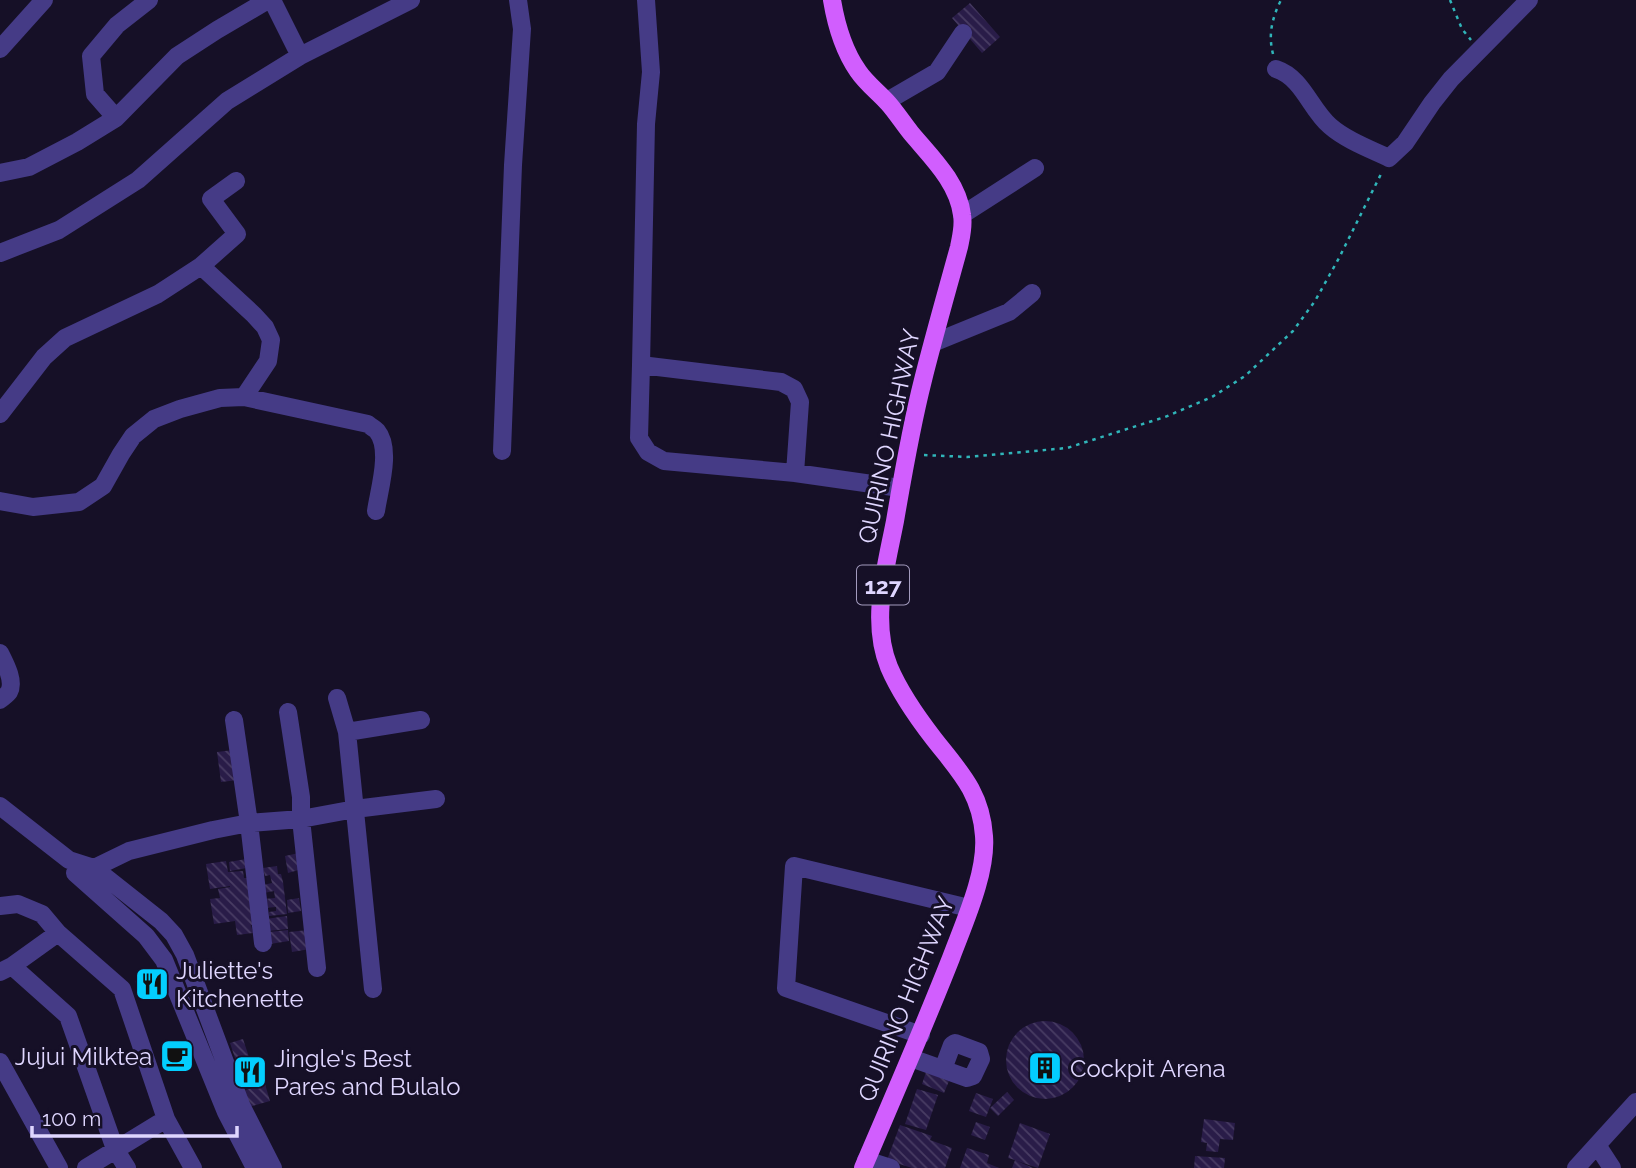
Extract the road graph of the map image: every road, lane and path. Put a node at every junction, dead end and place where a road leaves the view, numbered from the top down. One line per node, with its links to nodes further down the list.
1 (44, 0): 13 (street)
2 (149, 0): 17 (street)
3 (270, 0): 14 (street); 17 (street)
4 (411, 0): 14 (street)
5 (519, 0): 30 (street)
6 (646, 0): 27 (street)
7 (832, 0): 16 (main road, QUIRINO HIGHWAY / 127)
8 (1280, 0): 15 (path)
9 (1450, 0): 12 (path)
10 (1529, 0): 12 (street)
11 (963, 33): 16 (street)
12 (1484, 47): 18 (street)
13 (0, 49)
14 (300, 56): 23 (street)
15 (1276, 69): 18 (street)
16 (886, 101): 22 (main road, QUIRINO HIGHWAY / 127)
17 (116, 118): 20 (street)
18 (1389, 158): 31 (path)
19 (1035, 168): 22 (street)
20 (0, 173)
21 (236, 181): 24 (street)
22 (962, 215): 26 (main road, QUIRINO HIGHWAY / 127)
23 (0, 253)
24 (201, 266): 28 (street); 29 (street)
25 (1032, 293): 26 (street)
26 (933, 342): 31 (main road, QUIRINO HIGHWAY / 127)
27 (640, 365): 32 (street); 32 (street)
28 (244, 397): 34 (street); 35 (street)
29 (0, 414)
30 (502, 451)
31 (906, 454): 33 (main road, QUIRINO HIGHWAY / 127)
32 (795, 473): 33 (street)
33 (900, 488): 50 (main road, QUIRINO HIGHWAY / 127)
34 (0, 501)
35 (376, 511)
36 (0, 653): 38 (street)
37 (337, 698): 42 (street)
38 (0, 700)
39 (288, 712): 46 (street)
40 (234, 720): 47 (street)
41 (421, 720): 42 (street)
42 (347, 732): 45 (street)
43 (436, 799): 45 (street)
44 (0, 806): 48 (street)
45 (355, 809): 46 (street); 55 (street)
46 (302, 819): 47 (street); 53 (street)
47 (249, 823): 48 (street); 52 (street)
48 (88, 873): 69 (street); 70 (street)
49 (0, 906): 51 (street)
50 (970, 908): 56 (main road, QUIRINO HIGHWAY / 127); 56 (street)
51 (58, 933): 54 (street); 61 (street)
52 (262, 943)
53 (317, 968)
54 (6, 969): 63 (street)
55 (373, 989)
56 (921, 1035): 57 (main road, QUIRINO HIGHWAY / 127)
57 (911, 1058): 59 (street); 64 (main road, QUIRINO HIGHWAY / 127)
58 (0, 1062): 65 (street)
59 (943, 1069)
60 (1636, 1102): 62 (street)
61 (166, 1119): 63 (street); 68 (street)
62 (1597, 1145): 72 (street); 73 (street)
63 (116, 1149): 66 (street); 67 (street)
64 (864, 1164): 71 (street)
65 (60, 1168)
66 (86, 1168)
67 (127, 1168)
68 (192, 1168)
69 (255, 1168)
70 (273, 1168)
71 (891, 1168)
72 (1576, 1168)
73 (1612, 1168)

